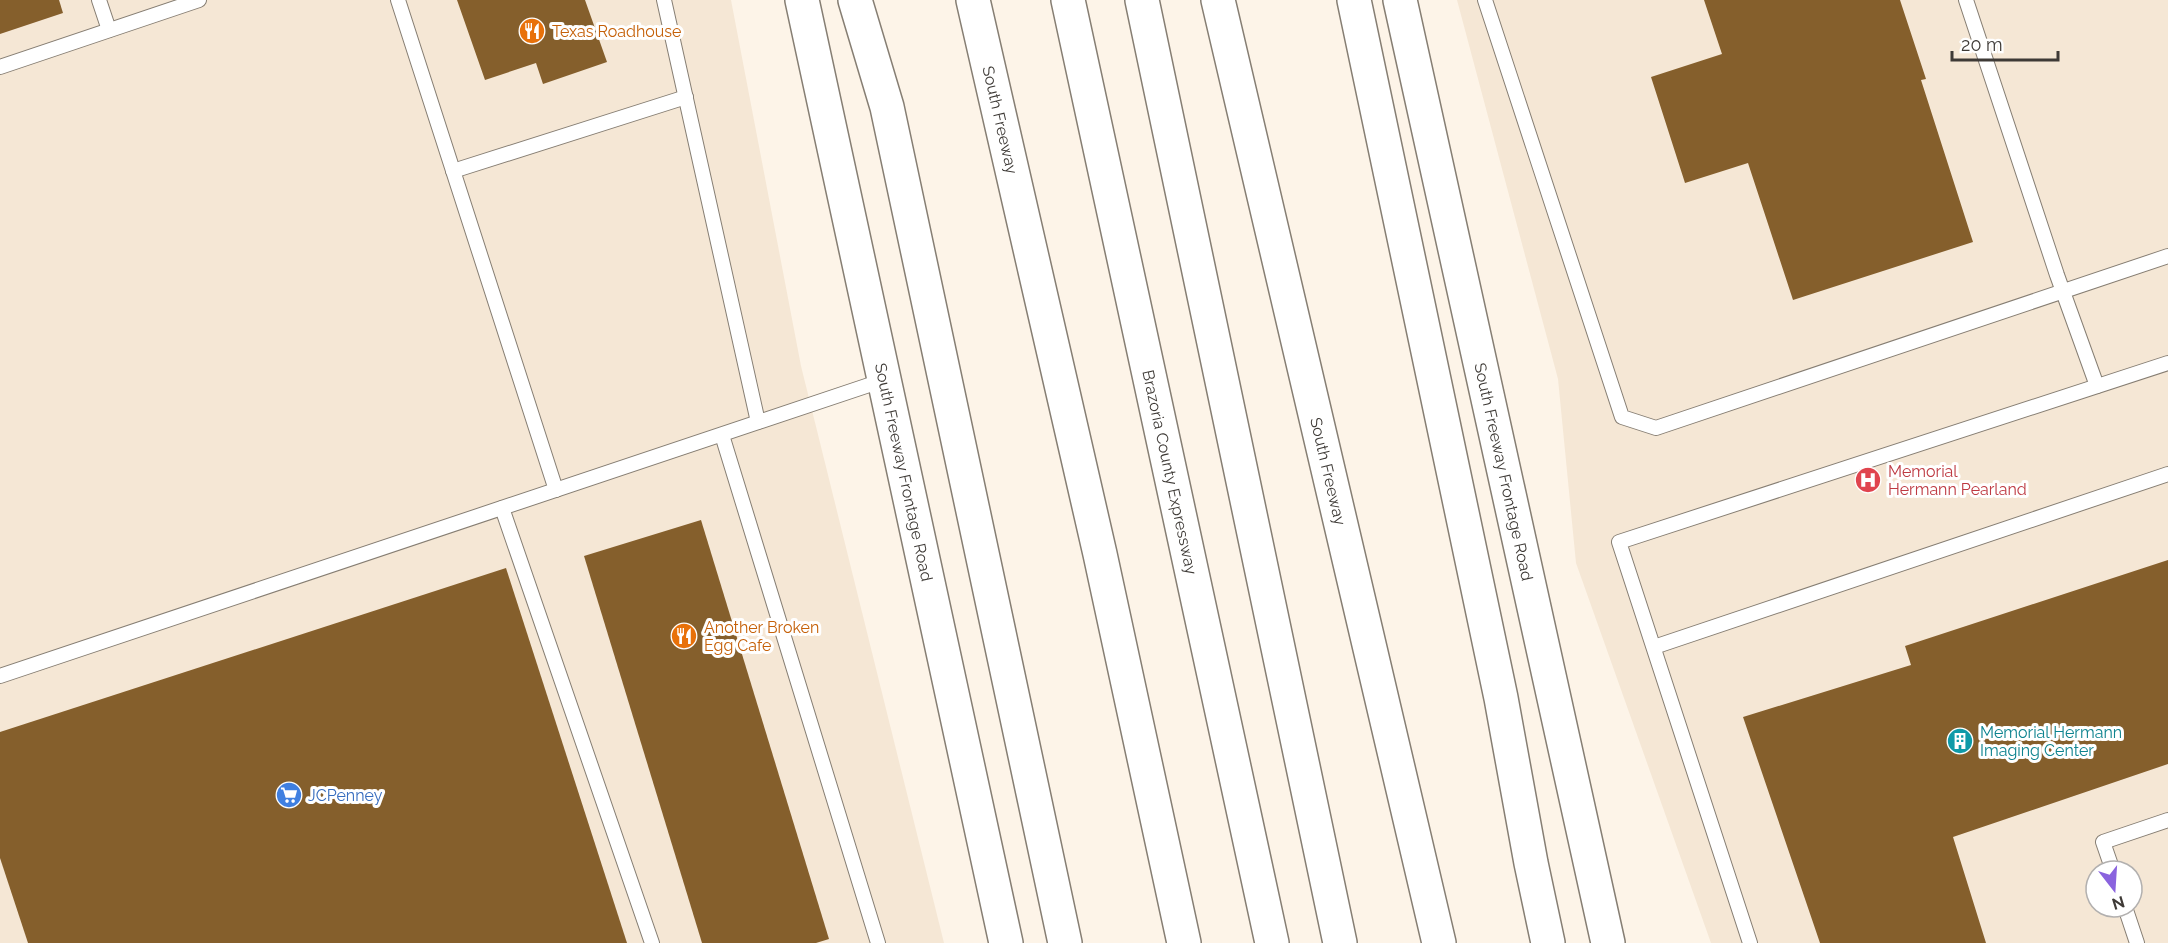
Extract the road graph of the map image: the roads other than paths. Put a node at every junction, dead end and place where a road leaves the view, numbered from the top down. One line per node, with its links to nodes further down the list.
1 (99, 0): 15 (lane)
2 (199, 0): 15 (lane)
3 (398, 0): 18 (lane)
4 (664, 0): 17 (lane)
5 (802, 0): 22 (main road, South Freeway Frontage Road)
6 (855, 0): 37 (main road)
7 (973, 0): 38 (main road, South Freeway)
8 (1068, 0): 39 (main road, Brazoria County Expressway)
9 (1142, 0): 40 (main road)
10 (1218, 0): 41 (main road, South Freeway)
11 (1354, 0): 42 (main road)
12 (1400, 0): 43 (main road, South Freeway Frontage Road)
13 (1485, 0): 20 (lane)
14 (1966, 0): 20 (lane)
15 (109, 30): 16 (lane)
16 (0, 67)
17 (686, 97): 18 (lane); 24 (lane)
18 (453, 171): 27 (lane)
19 (2168, 256): 20 (lane)
20 (2063, 291): 23 (lane)
21 (2168, 363): 23 (lane)
22 (884, 380): 24 (lane); 36 (main road, South Freeway Frontage Road)
23 (2097, 386): 29 (lane)
24 (758, 422): 25 (lane)
25 (722, 435): 27 (lane); 35 (lane)
26 (2168, 474): 29 (lane)
27 (556, 490): 28 (lane)
28 (502, 508): 30 (lane); 34 (lane)
29 (1654, 647): 44 (lane)
30 (0, 676)
31 (2168, 820): 32 (lane)
32 (2109, 859)
33 (2129, 919): 45 (lane)
34 (652, 943)
35 (878, 943)
36 (1006, 943)
37 (1065, 943)
38 (1184, 943)
39 (1272, 943)
40 (1340, 943)
41 (1439, 943)
42 (1548, 943)
43 (1608, 943)
44 (1750, 943)
45 (2136, 943)

